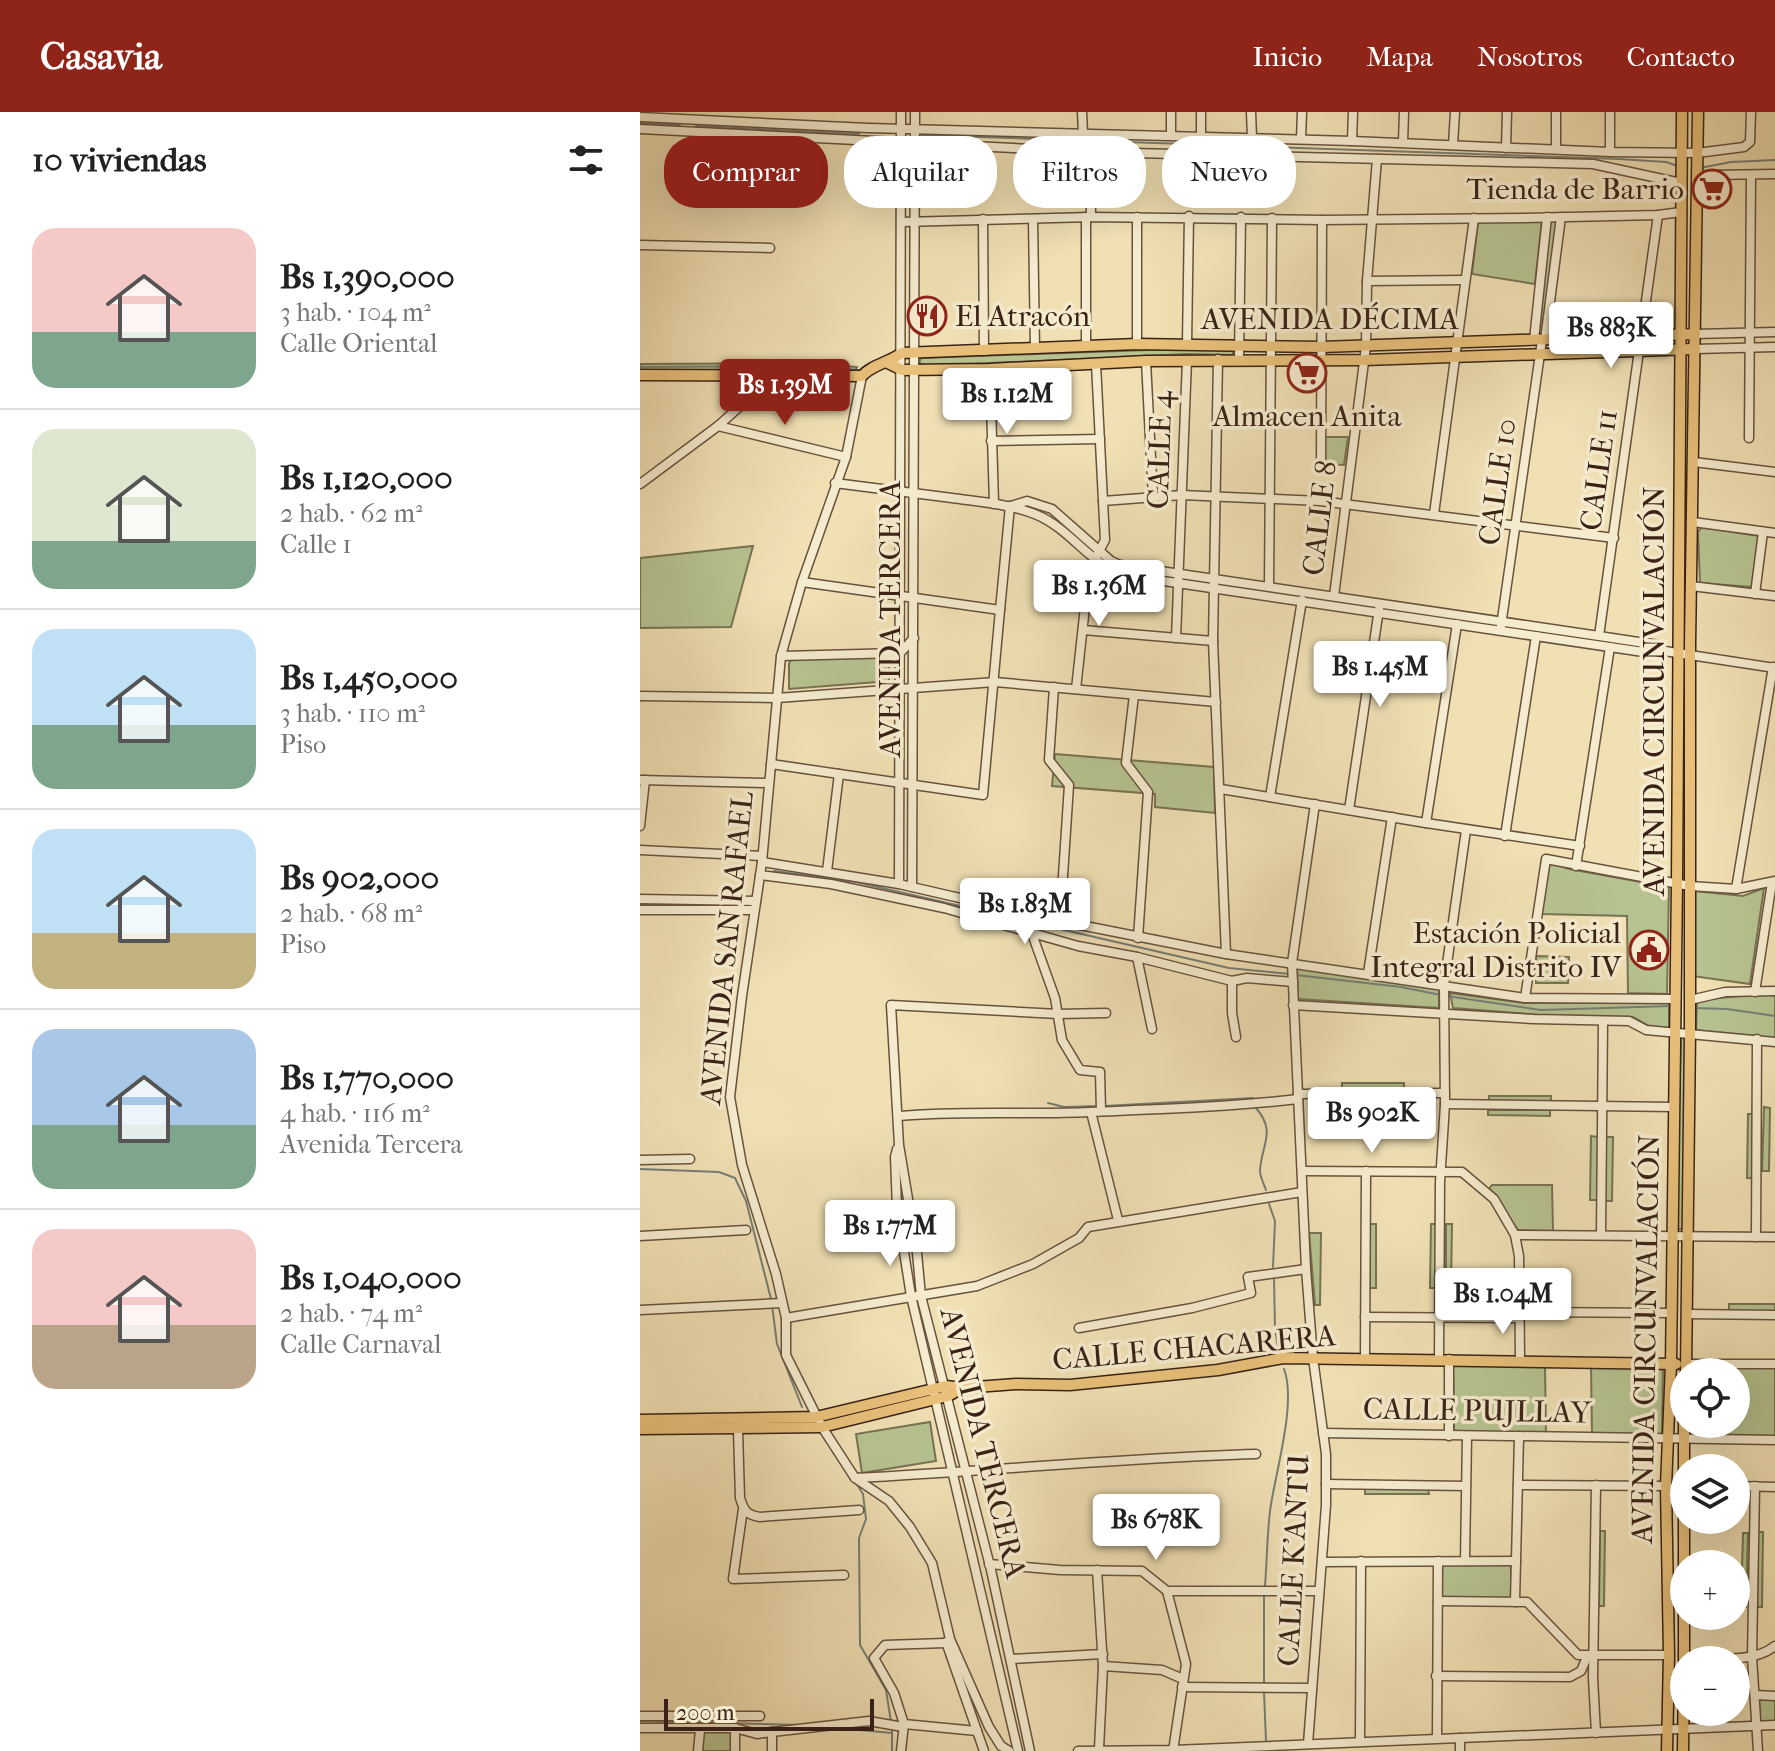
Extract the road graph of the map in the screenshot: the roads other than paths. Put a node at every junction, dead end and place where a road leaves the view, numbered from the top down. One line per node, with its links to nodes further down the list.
1 (901, 112): 20 (street, AVENIDA TERCERA)
2 (915, 112): 21 (street, AVENIDA TERCERA)
3 (1082, 112): 23 (street)
4 (1171, 112): 24 (street)
5 (1201, 112): 27 (street)
6 (1251, 112): 28 (street)
7 (1302, 112): 31 (street)
8 (1353, 112): 32 (street)
9 (1404, 112): 33 (street)
10 (1455, 112): 34 (street)
11 (1507, 112): 35 (street)
12 (1556, 112): 36 (street)
13 (1610, 112): 37 (street)
14 (1682, 112): 39 (main road, AVENIDA CIRCUNVALACIÓN)
15 (1698, 112): 40 (main road, AVENIDA CIRCUNVALACIÓN)
16 (1751, 112): 40 (street)
17 (688, 116): 18 (street); 20 (street); 22 (street)
18 (640, 117)
19 (640, 129): 22 (street)
20 (901, 129): 21 (street); 25 (street, AVENIDA TERCERA)
21 (915, 129): 23 (street); 26 (street, AVENIDA TERCERA)
22 (687, 132): 29 (street)
23 (1083, 133): 24 (street)
24 (1171, 135): 27 (street)
25 (901, 136)
26 (915, 136)
27 (1201, 136)
28 (1252, 136)
29 (844, 139)
30 (1296, 139): 31 (street)
31 (1301, 139): 32 (street)
32 (1352, 141): 33 (street)
33 (1403, 142): 34 (street)
34 (1453, 145): 35 (street)
35 (1506, 148): 36 (street)
36 (1556, 149): 37 (street)
37 (1610, 152): 39 (street)
38 (1146, 153): 41 (street)
39 (1681, 158): 40 (street); 44 (main road, AVENIDA CIRCUNVALACIÓN)
40 (1697, 158): 45 (main road, AVENIDA CIRCUNVALACIÓN)
41 (1377, 159): 44 (street); 58 (street, CALLE 8)
42 (1775, 174): 43 (street)
43 (1751, 175): 45 (street); 69 (street)
44 (1681, 180): 49 (main road, AVENIDA CIRCUNVALACIÓN)
45 (1697, 180): 71 (main road, AVENIDA CIRCUNVALACIÓN)
46 (902, 208): 63 (street, AVENIDA TERCERA)
47 (914, 208): 64 (street, AVENIDA TERCERA)
48 (1088, 208): 52 (street)
49 (1681, 212): 50 (street); 72 (main road, AVENIDA CIRCUNVALACIÓN)
50 (1658, 215): 56 (street); 73 (street, CALLE 11)
51 (1189, 216): 53 (street); 54 (street); 77 (street)
52 (1088, 217): 53 (street); 61 (street); 79 (street)
53 (1137, 217): 76 (street)
54 (1241, 217): 57 (street); 78 (street)
55 (1547, 217): 56 (street); 59 (street); 74 (street, CALLE 10)
56 (1561, 217): 74 (street, CALLE 10)
57 (1272, 218): 62 (street); 80 (street)
58 (1373, 218): 59 (street); 62 (street); 68 (street, CALLE 8)
59 (1474, 218): 67 (street)
60 (983, 219): 61 (street); 64 (street); 87 (street)
61 (1033, 219): 84 (street)
62 (1322, 220): 91 (street)
63 (902, 222): 64 (street); 89 (street, AVENIDA TERCERA)
64 (914, 222): 90 (street, AVENIDA TERCERA)
65 (640, 245): 66 (street)
66 (770, 248)
67 (1465, 280): 68 (street); 75 (street)
68 (1367, 281): 81 (street, CALLE 8)
69 (1748, 332): 70 (street, AVENIDA DÉCIMA); 71 (street, AVENIDA DÉCIMA); 83 (street)
70 (1775, 332)
71 (1695, 334): 72 (main road, AVENIDA DÉCIMA); 86 (main road, AVENIDA CIRCUNVALACIÓN)
72 (1680, 335): 73 (main road, AVENIDA DÉCIMA); 85 (main road, AVENIDA CIRCUNVALACIÓN)
73 (1641, 336): 74 (main road, AVENIDA DÉCIMA); 88 (street, CALLE 11)
74 (1541, 340): 75 (main road, AVENIDA DÉCIMA); 92 (street, CALLE 10)
75 (1457, 343): 81 (main road, AVENIDA DÉCIMA); 93 (street)
76 (1137, 344): 77 (main road, AVENIDA DÉCIMA); 79 (main road, AVENIDA DÉCIMA)
77 (1187, 344): 78 (main road, AVENIDA DÉCIMA)
78 (1239, 345): 80 (main road, AVENIDA DÉCIMA); 96 (street)
79 (1086, 346): 84 (main road, AVENIDA DÉCIMA)
80 (1270, 346): 91 (main road, AVENIDA DÉCIMA); 97 (street)
81 (1366, 346): 91 (main road, AVENIDA DÉCIMA); 98 (street, CALLE 8)
82 (1775, 347): 83 (street, AVENIDA DÉCIMA)
83 (1748, 348): 86 (street, AVENIDA DÉCIMA); 109 (street)
84 (1035, 349): 87 (main road, AVENIDA DÉCIMA)
85 (1680, 349): 86 (main road, AVENIDA DÉCIMA); 88 (main road, AVENIDA DÉCIMA); 161 (main road, AVENIDA CIRCUNVALACIÓN)
86 (1695, 349): 113 (main road, AVENIDA CIRCUNVALACIÓN)
87 (984, 351): 90 (main road, AVENIDA DÉCIMA)
88 (1639, 352): 92 (main road, AVENIDA DÉCIMA); 133 (street, CALLE 11)
89 (902, 353): 90 (main road, AVENIDA DÉCIMA); 100 (main road); 103 (street, AVENIDA TERCERA)
90 (914, 353): 104 (street, AVENIDA TERCERA)
91 (1321, 353): 97 (main road, AVENIDA DÉCIMA); 98 (main road, AVENIDA DÉCIMA); 114 (street)
92 (1541, 355): 93 (main road, AVENIDA DÉCIMA); 130 (street, CALLE 10)
93 (1455, 357): 98 (main road, AVENIDA DÉCIMA); 128 (street)
94 (1218, 359): 95 (main road, AVENIDA DÉCIMA); 96 (main road, AVENIDA DÉCIMA); 122 (street)
95 (1187, 360): 99 (main road, AVENIDA DÉCIMA); 120 (street, CALLE 4)
96 (1239, 360): 97 (main road, AVENIDA DÉCIMA)
97 (1270, 360): 123 (street)
98 (1364, 360): 126 (street, CALLE 8)
99 (1146, 361): 101 (main road, AVENIDA DÉCIMA); 121 (street)
100 (888, 363): 103 (main road, AVENIDA DÉCIMA); 107 (main road)
101 (1096, 364): 102 (main road, AVENIDA DÉCIMA); 110 (street)
102 (990, 369): 104 (main road, AVENIDA DÉCIMA); 111 (street)
103 (902, 370): 104 (main road, AVENIDA DÉCIMA); 119 (street, AVENIDA TERCERA)
104 (914, 370): 118 (street, AVENIDA TERCERA)
105 (640, 375): 106 (main road)
106 (768, 375): 107 (main road); 108 (street)
107 (862, 376): 112 (street, AVENIDA SAN RAFAEL)
108 (718, 426): 112 (street); 117 (street)
109 (1749, 438)
110 (1100, 439): 111 (street); 124 (street)
111 (991, 441): 125 (street)
112 (846, 457): 116 (street, AVENIDA SAN RAFAEL)
113 (1694, 462): 115 (street); 129 (main road, AVENIDA CIRCUNVALACIÓN)
114 (1321, 465)
115 (1775, 472)
116 (835, 483): 119 (street); 138 (street, AVENIDA SAN RAFAEL)
117 (640, 484)
118 (915, 491): 119 (street); 125 (street); 146 (street, AVENIDA TERCERA)
119 (901, 492): 143 (street, AVENIDA TERCERA)
120 (1182, 495): 121 (street); 122 (street); 136 (street, CALLE 4)
121 (1153, 497): 124 (street)
122 (1216, 497): 123 (street); 137 (street)
123 (1269, 499): 126 (street); 139 (street)
124 (1103, 501): 134 (street)
125 (994, 504): 127 (street)
126 (1345, 505): 128 (street); 144 (street, CALLE 8)
127 (1010, 506): 134 (street); 135 (street); 149 (street)
128 (1434, 514): 130 (street)
129 (1693, 522): 131 (street); 140 (main road, AVENIDA CIRCUNVALACIÓN)
130 (1516, 524): 133 (street); 151 (street, CALLE 10)
131 (1763, 532): 132 (street); 142 (street)
132 (1775, 533)
133 (1614, 538): 154 (street, CALLE 11)
134 (1100, 551): 135 (street); 136 (street)
135 (1094, 559): 136 (street); 152 (street)
136 (1179, 579): 137 (street); 141 (street); 156 (street, CALLE 4)
137 (1215, 579): 139 (street); 141 (street)
138 (802, 582): 143 (street); 163 (street, AVENIDA SAN RAFAEL)
139 (1269, 586): 144 (street)
140 (1691, 586): 142 (street); 162 (main road, AVENIDA CIRCUNVALACIÓN)
141 (1213, 590): 147 (street); 157 (street)
142 (1755, 594): 145 (street)
143 (901, 596): 146 (street); 160 (street, AVENIDA TERCERA)
144 (1334, 596): 148 (street)
145 (1775, 596)
146 (914, 599): 149 (street); 155 (street, AVENIDA TERCERA)
147 (1302, 600): 148 (street); 181 (street)
148 (1380, 607): 150 (street); 151 (street); 183 (street)
149 (1000, 610): 165 (street)
150 (1457, 624): 151 (street); 185 (street)
151 (1501, 626): 153 (street); 154 (street)
152 (1083, 630): 156 (street); 169 (street)
153 (1536, 636): 158 (street); 188 (street)
154 (1599, 636): 159 (street)
155 (914, 637): 160 (street); 167 (street, AVENIDA TERCERA)
156 (1176, 638): 157 (street)
157 (1213, 641): 173 (street)
158 (1610, 647): 159 (street); 189 (street)
159 (1665, 651): 161 (street)
160 (900, 653): 163 (street); 168 (street, AVENIDA TERCERA)
161 (1677, 653): 162 (street); 197 (main road, AVENIDA CIRCUNVALACIÓN)
162 (1690, 654): 164 (street); 198 (main road, AVENIDA CIRCUNVALACIÓN)
163 (781, 656): 172 (street, AVENIDA SAN RAFAEL)
164 (1774, 667): 200 (street)
165 (995, 682): 166 (street); 167 (street); 179 (street)
166 (1054, 687): 169 (street); 204 (street)
167 (914, 688): 168 (street); 179 (street, AVENIDA TERCERA)
168 (900, 689): 172 (street); 178 (street, AVENIDA TERCERA)
169 (1076, 689): 170 (street)
170 (1134, 695): 173 (street); 206 (street)
171 (640, 696): 172 (street)
172 (777, 698): 174 (street, AVENIDA SAN RAFAEL)
173 (1216, 702): 180 (street)
174 (771, 764): 175 (street); 177 (street, AVENIDA SAN RAFAEL)
175 (839, 774): 178 (street); 193 (street)
176 (643, 780): 177 (street); 186 (street)
177 (768, 783): 191 (street, AVENIDA SAN RAFAEL)
178 (899, 783): 179 (street); 196 (street, AVENIDA TERCERA)
179 (913, 784): 199 (street, AVENIDA TERCERA)
180 (1221, 789): 181 (street); 207 (street)
181 (1270, 797): 182 (street)
182 (1315, 804): 183 (street); 210 (street, CALLE K'ANTU)
183 (1349, 810): 184 (street)
184 (1392, 817): 185 (street); 209 (street)
185 (1426, 823): 187 (street)
186 (640, 826)
187 (1466, 830): 188 (street); 212 (street)
188 (1505, 836): 189 (street)
189 (1580, 846): 192 (street)
190 (640, 850): 191 (street)
191 (762, 859): 193 (street); 194 (street, AVENIDA SAN RAFAEL)
192 (1576, 866): 197 (street); 215 (street)
193 (827, 871): 196 (street)
194 (760, 875): 202 (street, AVENIDA SAN RAFAEL); 205 (street)
195 (1773, 882): 200 (street); 214 (street)
196 (899, 884): 199 (street)
197 (1677, 884): 198 (street); 217 (main road, AVENIDA CIRCUNVALACIÓN)
198 (1690, 886): 200 (street); 218 (main road, AVENIDA CIRCUNVALACIÓN)
199 (912, 887): 204 (street)
200 (1736, 889)
201 (640, 899): 202 (street)
202 (755, 906): 203 (street); 254 (street, AVENIDA SAN RAFAEL)
203 (640, 910)
204 (1060, 921): 206 (street)
205 (1031, 931): 208 (street); 220 (street)
206 (1138, 938): 207 (street)
207 (1226, 954): 210 (street)
208 (1137, 957): 211 (street); 223 (street)
209 (1368, 973): 210 (street); 212 (street)
210 (1292, 974): 211 (street); 216 (street, CALLE K'ANTU)
211 (1232, 981): 226 (street)
212 (1444, 985): 215 (street); 221 (street)
213 (1775, 991): 214 (street)
214 (1755, 992): 218 (street)
215 (1525, 998): 217 (street)
216 (1293, 1005): 221 (street); 230 (street, CALLE K'ANTU)
217 (1675, 1005): 224 (main road, AVENIDA CIRCUNVALACIÓN)
218 (1690, 1005): 225 (main road, AVENIDA CIRCUNVALACIÓN)
219 (1106, 1013): 220 (street)
220 (1058, 1014): 234 (street); 236 (street, AVENIDA TERCERA)
221 (1446, 1014): 222 (street); 229 (street)
222 (1603, 1021): 224 (street); 232 (street)
223 (1152, 1029)
224 (1674, 1033): 225 (street); 233 (main road, AVENIDA CIRCUNVALACIÓN)
225 (1690, 1033): 227 (street); 249 (main road, AVENIDA CIRCUNVALACIÓN)
226 (1236, 1037)
227 (1757, 1039): 228 (street); 250 (street)
228 (1775, 1042)
229 (1445, 1093): 230 (street); 231 (street)
230 (1298, 1096): 234 (street); 240 (street, CALLE K'ANTU)
231 (1445, 1104): 232 (street); 239 (street)
232 (1602, 1106): 233 (street); 246 (street)
233 (1673, 1107): 248 (main road, AVENIDA CIRCUNVALACIÓN)
234 (1101, 1111): 235 (street)
235 (1091, 1112): 236 (street); 243 (street)
236 (899, 1116): 253 (street, AVENIDA TERCERA)
237 (690, 1159): 238 (street)
238 (640, 1160)
239 (1442, 1170): 241 (street); 245 (street); 261 (street)
240 (1302, 1171): 241 (street); 242 (street, CALLE K'ANTU)
241 (1366, 1171): 260 (street)
242 (1302, 1192): 243 (street); 252 (street, CALLE K'ANTU)
243 (1118, 1220): 253 (street)
244 (746, 1230): 247 (street)
245 (1515, 1235): 246 (street); 258 (street)
246 (1601, 1235): 248 (street)
247 (640, 1236)
248 (1672, 1236): 249 (street); 256 (main road, AVENIDA CIRCUNVALACIÓN)
249 (1688, 1236): 250 (street); 257 (main road, AVENIDA CIRCUNVALACIÓN)
250 (1756, 1237): 251 (street)
251 (1775, 1237)
252 (1306, 1269): 263 (street); 264 (street, CALLE K'ANTU)
253 (916, 1296): 262 (street); 274 (street, AVENIDA TERCERA)
254 (782, 1303): 255 (street); 262 (street, AVENIDA SAN RAFAEL)
255 (640, 1310)
256 (1671, 1313): 258 (street); 265 (main road, AVENIDA CIRCUNVALACIÓN)
257 (1687, 1314): 259 (street); 266 (main road, AVENIDA CIRCUNVALACIÓN)
258 (1519, 1315): 261 (street); 269 (street)
259 (1775, 1315)
260 (1365, 1317): 261 (street); 267 (street)
261 (1440, 1317): 268 (street)
262 (786, 1318): 276 (street, AVENIDA SAN RAFAEL)
263 (1079, 1328)
264 (1313, 1358): 267 (main road, CALLE CHACARERA); 274 (main road, CALLE CHACARERA); 279 (street, CALLE K'ANTU)
265 (1671, 1358)
266 (1686, 1358)
267 (1365, 1359): 268 (main road, CALLE CHACARERA)
268 (1444, 1359): 269 (main road, CALLE CHACARERA); 280 (street)
269 (1520, 1360): 270 (main road, CALLE CHACARERA)
270 (1670, 1364)
271 (1775, 1364): 272 (street)
272 (1750, 1365)
273 (1670, 1379): 283 (main road, AVENIDA CIRCUNVALACIÓN)
274 (941, 1393): 276 (main road); 288 (street, AVENIDA TERCERA); 289 (street, AVENIDA TERCERA)
275 (640, 1420): 276 (main road)
276 (819, 1422): 278 (main road); 290 (street, AVENIDA SAN RAFAEL)
277 (640, 1429): 278 (main road)
278 (738, 1430): 299 (street)
279 (1323, 1433): 280 (street, CALLE PUJLLAY); 291 (street, CALLE K'ANTU)
280 (1449, 1436): 281 (street, CALLE PUJLLAY)
281 (1467, 1436): 282 (street, CALLE PUJLLAY); 294 (street)
282 (1519, 1436): 283 (street, CALLE PUJLLAY); 292 (street)
283 (1666, 1439): 284 (street, CALLE PUJLLAY); 295 (main road, AVENIDA CIRCUNVALACIÓN)
284 (1683, 1440): 285 (street, CALLE PUJLLAY); 287 (main road, AVENIDA CIRCUNVALACIÓN)
285 (1775, 1440)
286 (1256, 1454): 288 (street)
287 (1683, 1454)
288 (967, 1472): 289 (street); 307 (street, AVENIDA TERCERA)
289 (952, 1473): 290 (street); 354 (street, AVENIDA TERCERA)
290 (855, 1478): 314 (street, AVENIDA SAN RAFAEL)
291 (1326, 1484): 294 (street); 306 (street, CALLE K'ANTU)
292 (1518, 1485): 293 (street); 305 (street)
293 (1596, 1485): 295 (street); 319 (street)
294 (1466, 1486): 304 (street)
295 (1666, 1486): 318 (main road, AVENIDA CIRCUNVALACIÓN)
296 (1750, 1486): 297 (street)
297 (1755, 1486): 298 (street); 320 (street)
298 (1775, 1487)
299 (743, 1509): 300 (street); 309 (street)
300 (859, 1510)
301 (1683, 1534): 315 (main road, AVENIDA CIRCUNVALACIÓN)
302 (1361, 1561): 303 (street); 306 (street); 343 (street)
303 (1438, 1561): 304 (street); 312 (street)
304 (1465, 1561): 305 (street)
305 (1516, 1561): 313 (street)
306 (1322, 1562): 311 (street, CALLE K'ANTU)
307 (989, 1564): 308 (street); 321 (street, AVENIDA TERCERA)
308 (1097, 1570): 310 (street); 317 (street)
309 (844, 1575)
310 (1167, 1591): 311 (street); 324 (street)
311 (1319, 1591): 325 (street, CALLE K'ANTU)
312 (1438, 1601): 313 (street); 323 (street)
313 (1515, 1602): 319 (street)
314 (948, 1641): 330 (street); 338 (street); 353 (street, AVENIDA SAN RAFAEL)
315 (1684, 1646)
316 (1775, 1646): 320 (street)
317 (1103, 1654): 321 (street); 322 (street)
318 (1669, 1655): 319 (street); 337 (main road, AVENIDA CIRCUNVALACIÓN)
319 (1591, 1656): 323 (street); 340 (street)
320 (1752, 1657): 326 (street)
321 (1011, 1659): 355 (street, AVENIDA TERCERA)
322 (1103, 1666): 324 (street); 346 (street)
323 (1436, 1676): 341 (street)
324 (1183, 1683): 325 (street); 347 (street)
325 (1312, 1688): 344 (street, CALLE K'ANTU)
326 (1755, 1695): 327 (street); 332 (street)
327 (1775, 1696)
328 (640, 1716): 329 (street)
329 (760, 1716)
330 (897, 1725): 338 (street); 339 (street); 351 (street)
331 (1775, 1725): 332 (street)
332 (1756, 1726): 335 (street); 360 (street)
333 (640, 1728): 336 (street)
334 (735, 1728): 336 (street); 339 (street); 349 (street)
335 (1683, 1728): 337 (street); 359 (main road)
336 (700, 1730): 348 (street)
337 (1667, 1730): 340 (street); 358 (main road, AVENIDA CIRCUNVALACIÓN)
338 (977, 1731): 352 (street)
339 (772, 1732): 350 (street)
340 (1596, 1733): 342 (street)
341 (1437, 1738): 342 (street); 343 (street)
342 (1460, 1738): 357 (street)
343 (1360, 1740): 345 (street)
344 (1308, 1744): 345 (street); 347 (street)
345 (1343, 1746)
346 (1099, 1749): 347 (street); 356 (street)
347 (1173, 1750)
348 (698, 1751)
349 (735, 1751)
350 (772, 1751)
351 (901, 1751)
352 (984, 1751)
353 (1009, 1751)
354 (1018, 1751)
355 (1030, 1751)
356 (1078, 1751)
357 (1460, 1751)
358 (1667, 1751)
359 (1683, 1751)
360 (1758, 1751)

